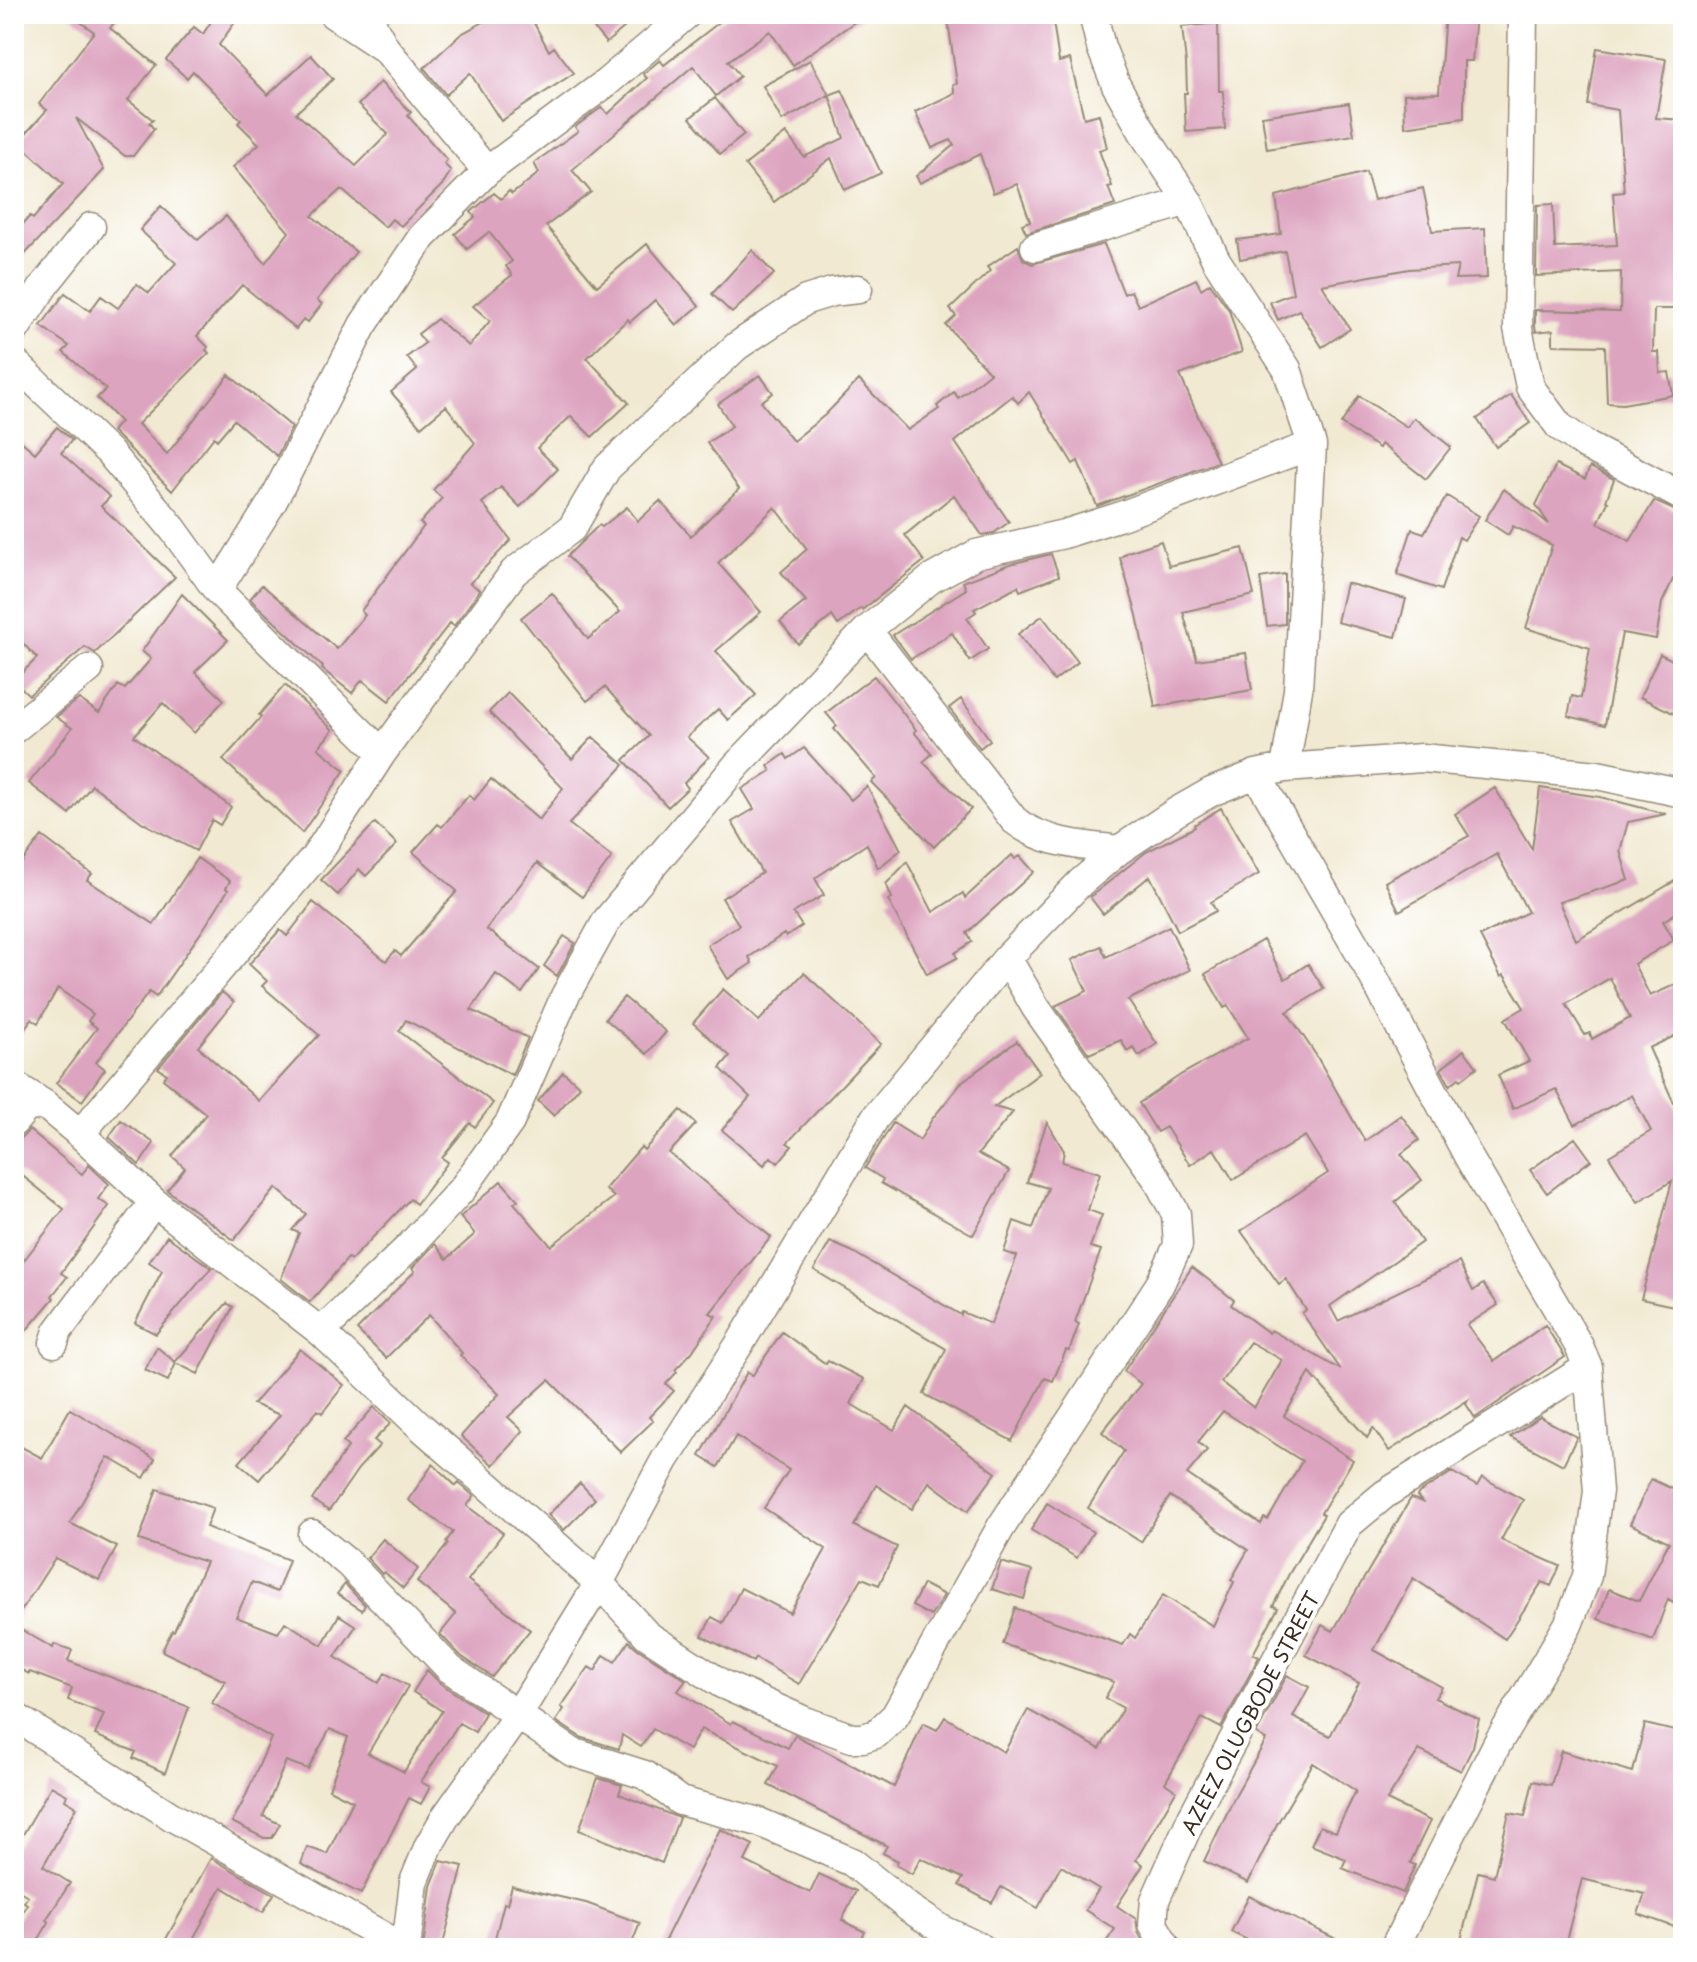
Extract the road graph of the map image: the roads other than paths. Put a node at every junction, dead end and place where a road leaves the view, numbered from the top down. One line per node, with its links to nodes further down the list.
1 (333, 14): 6 (street)
2 (371, 14): 6 (street)
3 (687, 14): 7 (street)
4 (1093, 14): 8 (street)
5 (1523, 14): 15 (street)
6 (385, 48): 7 (street)
7 (487, 171): 16 (street)
8 (1188, 201): 10 (street); 14 (street)
9 (91, 227): 12 (street)
10 (1035, 247)
11 (858, 289): 20 (street)
12 (14, 331)
13 (14, 362): 16 (street)
14 (1312, 445): 17 (street); 21 (street)
15 (1683, 497)
16 (217, 590): 20 (street)
17 (867, 630): 24 (street); 31 (street)
18 (89, 669): 19 (street)
19 (14, 729)
20 (382, 753): 29 (street)
21 (1285, 768): 22 (street); 23 (street)
22 (1256, 774): 24 (street); 33 (street)
23 (1683, 793)
24 (1119, 850): 25 (street)
25 (1007, 958): 35 (street); 35 (street)
26 (14, 1085): 27 (street)
27 (44, 1104): 28 (street); 29 (street)
28 (14, 1122)
29 (80, 1134): 30 (street)
30 (154, 1202): 31 (street); 32 (street)
31 (321, 1332): 35 (street)
32 (54, 1343)
33 (1588, 1367): 40 (street, AZEEZ OLUGBODE STREET); 41 (street)
34 (312, 1534): 37 (street)
35 (599, 1583): 37 (street)
36 (14, 1716): 38 (street)
37 (517, 1716): 38 (street); 39 (street)
38 (405, 1948)
39 (981, 1948)
40 (1167, 1948)
41 (1394, 1948)

